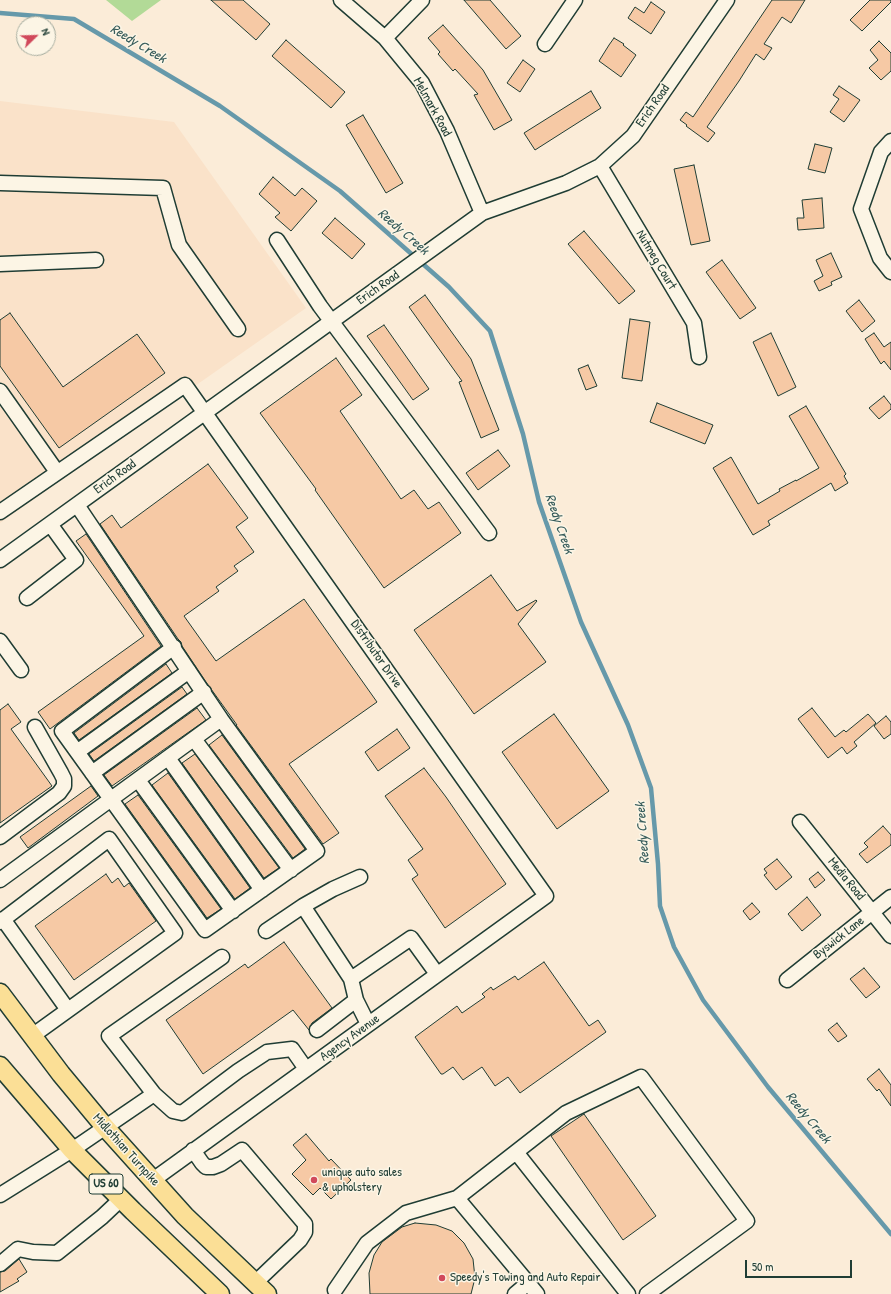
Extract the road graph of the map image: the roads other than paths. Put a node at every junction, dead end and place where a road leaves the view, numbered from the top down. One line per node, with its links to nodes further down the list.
1 (342, 0): 5 (street, Melmark Road)
2 (422, 0): 5 (street)
3 (575, 0): 6 (street)
4 (727, 0): 8 (street, Erich Road)
5 (385, 38): 10 (street, Melmark Road)
6 (545, 44)
7 (891, 141): 14 (street)
8 (600, 166): 10 (street, Erich Road); 17 (street, Nutmeg Court)
9 (0, 182): 16 (street)
10 (482, 213): 15 (street, Erich Road)
11 (277, 240): 15 (street)
12 (96, 260): 13 (street)
13 (0, 264)
14 (891, 272)
15 (331, 321): 19 (street, Erich Road); 24 (street)
16 (238, 329)
17 (699, 357)
18 (0, 391): 20 (street)
19 (205, 413): 20 (street, Distributor Drive); 21 (street, Erich Road); 46 (street, Distributor Drive)
20 (57, 472): 22 (street)
21 (77, 505): 23 (street, Erich Road); 28 (street)
22 (0, 512)
23 (50, 524): 25 (street, Erich Road); 26 (street)
24 (489, 533)
25 (2, 555)
26 (27, 598)
27 (0, 641): 29 (street)
28 (174, 647): 30 (street); 35 (street)
29 (21, 670)
30 (190, 671): 31 (street); 35 (street)
31 (204, 692): 32 (street); 37 (street)
32 (221, 719): 34 (street); 42 (street)
33 (35, 727): 41 (street)
34 (194, 739): 36 (street); 42 (street)
35 (77, 752): 37 (street)
36 (168, 758): 38 (street); 45 (street)
37 (92, 773): 39 (street)
38 (138, 780): 39 (street); 49 (street)
39 (110, 800): 44 (street); 49 (street)
40 (800, 822): 50 (street, Media Road)
41 (0, 837)
42 (291, 870): 45 (street)
43 (360, 877): 48 (street)
44 (0, 880)
45 (262, 890): 49 (street)
46 (546, 896): 55 (street, Agency Avenue)
47 (891, 897): 50 (street, Byswick Lane)
48 (302, 906): 52 (street); 56 (street)
49 (233, 911)
50 (872, 912): 53 (street, Media Road); 57 (street, Byswick Lane)
51 (2, 920): 60 (street); 60 (street)
52 (266, 931)
53 (891, 936)
54 (222, 957): 66 (street)
55 (437, 974): 56 (street); 61 (street, Agency Avenue)
56 (351, 979): 59 (street)
57 (787, 980)
58 (0, 993): 63 (main road, Midlothian Turnpike / US 60)
59 (356, 1000): 61 (street); 62 (street)
60 (68, 1010): 63 (street)
61 (368, 1024): 65 (street, Agency Avenue)
62 (317, 1030)
63 (32, 1036): 67 (main road, Midlothian Turnpike / US 60)
64 (0, 1066): 68 (main road, US 60)
65 (306, 1069): 66 (street); 69 (street, Agency Avenue)
66 (154, 1094): 67 (street)
67 (105, 1127): 68 (street); 71 (main road, Midlothian Turnpike / US 60)
68 (72, 1150): 72 (street); 74 (main road, US 60)
69 (193, 1150): 71 (street, Agency Avenue); 77 (street)
70 (516, 1152): 73 (street); 82 (street); 83 (street)
71 (153, 1180): 77 (main road, Midlothian Turnpike / US 60)
72 (0, 1195)
73 (457, 1198): 76 (street); 78 (street)
74 (121, 1199): 75 (street); 79 (main road, US 60)
75 (0, 1264)
76 (528, 1283): 80 (street); 81 (street)
77 (261, 1289)
78 (335, 1293)
79 (220, 1294)
80 (515, 1294)
81 (537, 1294)
82 (628, 1294)
83 (646, 1294)

